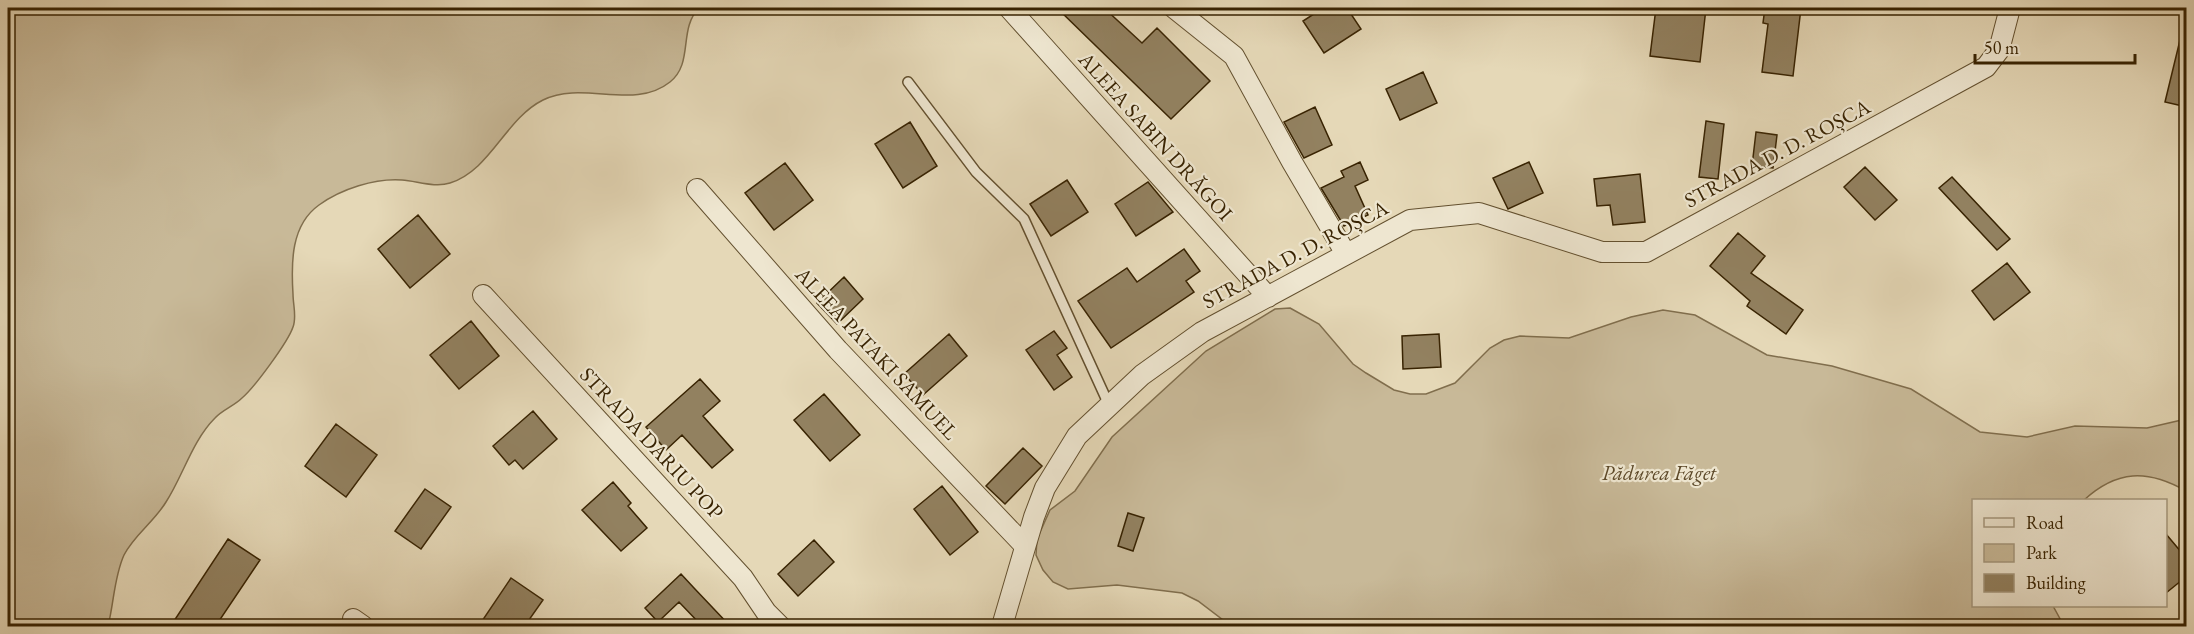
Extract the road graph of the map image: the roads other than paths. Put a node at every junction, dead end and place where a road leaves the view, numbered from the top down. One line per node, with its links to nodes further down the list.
1 (1009, 8): 8 (street, ALEEA SABIN DRĂGOI)
2 (1174, 8): 6 (street)
3 (2010, 8): 6 (street, STRADA D. D. ROȘCA)
4 (908, 82): 9 (lane)
5 (697, 189): 10 (street, ALEEA PATAKI SAMUEL)
6 (1346, 254): 8 (street, STRADA D. D. ROȘCA)
7 (483, 295): 11 (street, STRADA DARIU POP)
8 (1268, 297): 9 (street, STRADA D. D. ROȘCA)
9 (1109, 405): 10 (street, STRADA D. D. ROȘCA)
10 (1025, 546): 12 (street, STRADA D. D. ROȘCA)
11 (780, 627)
12 (1002, 627)

